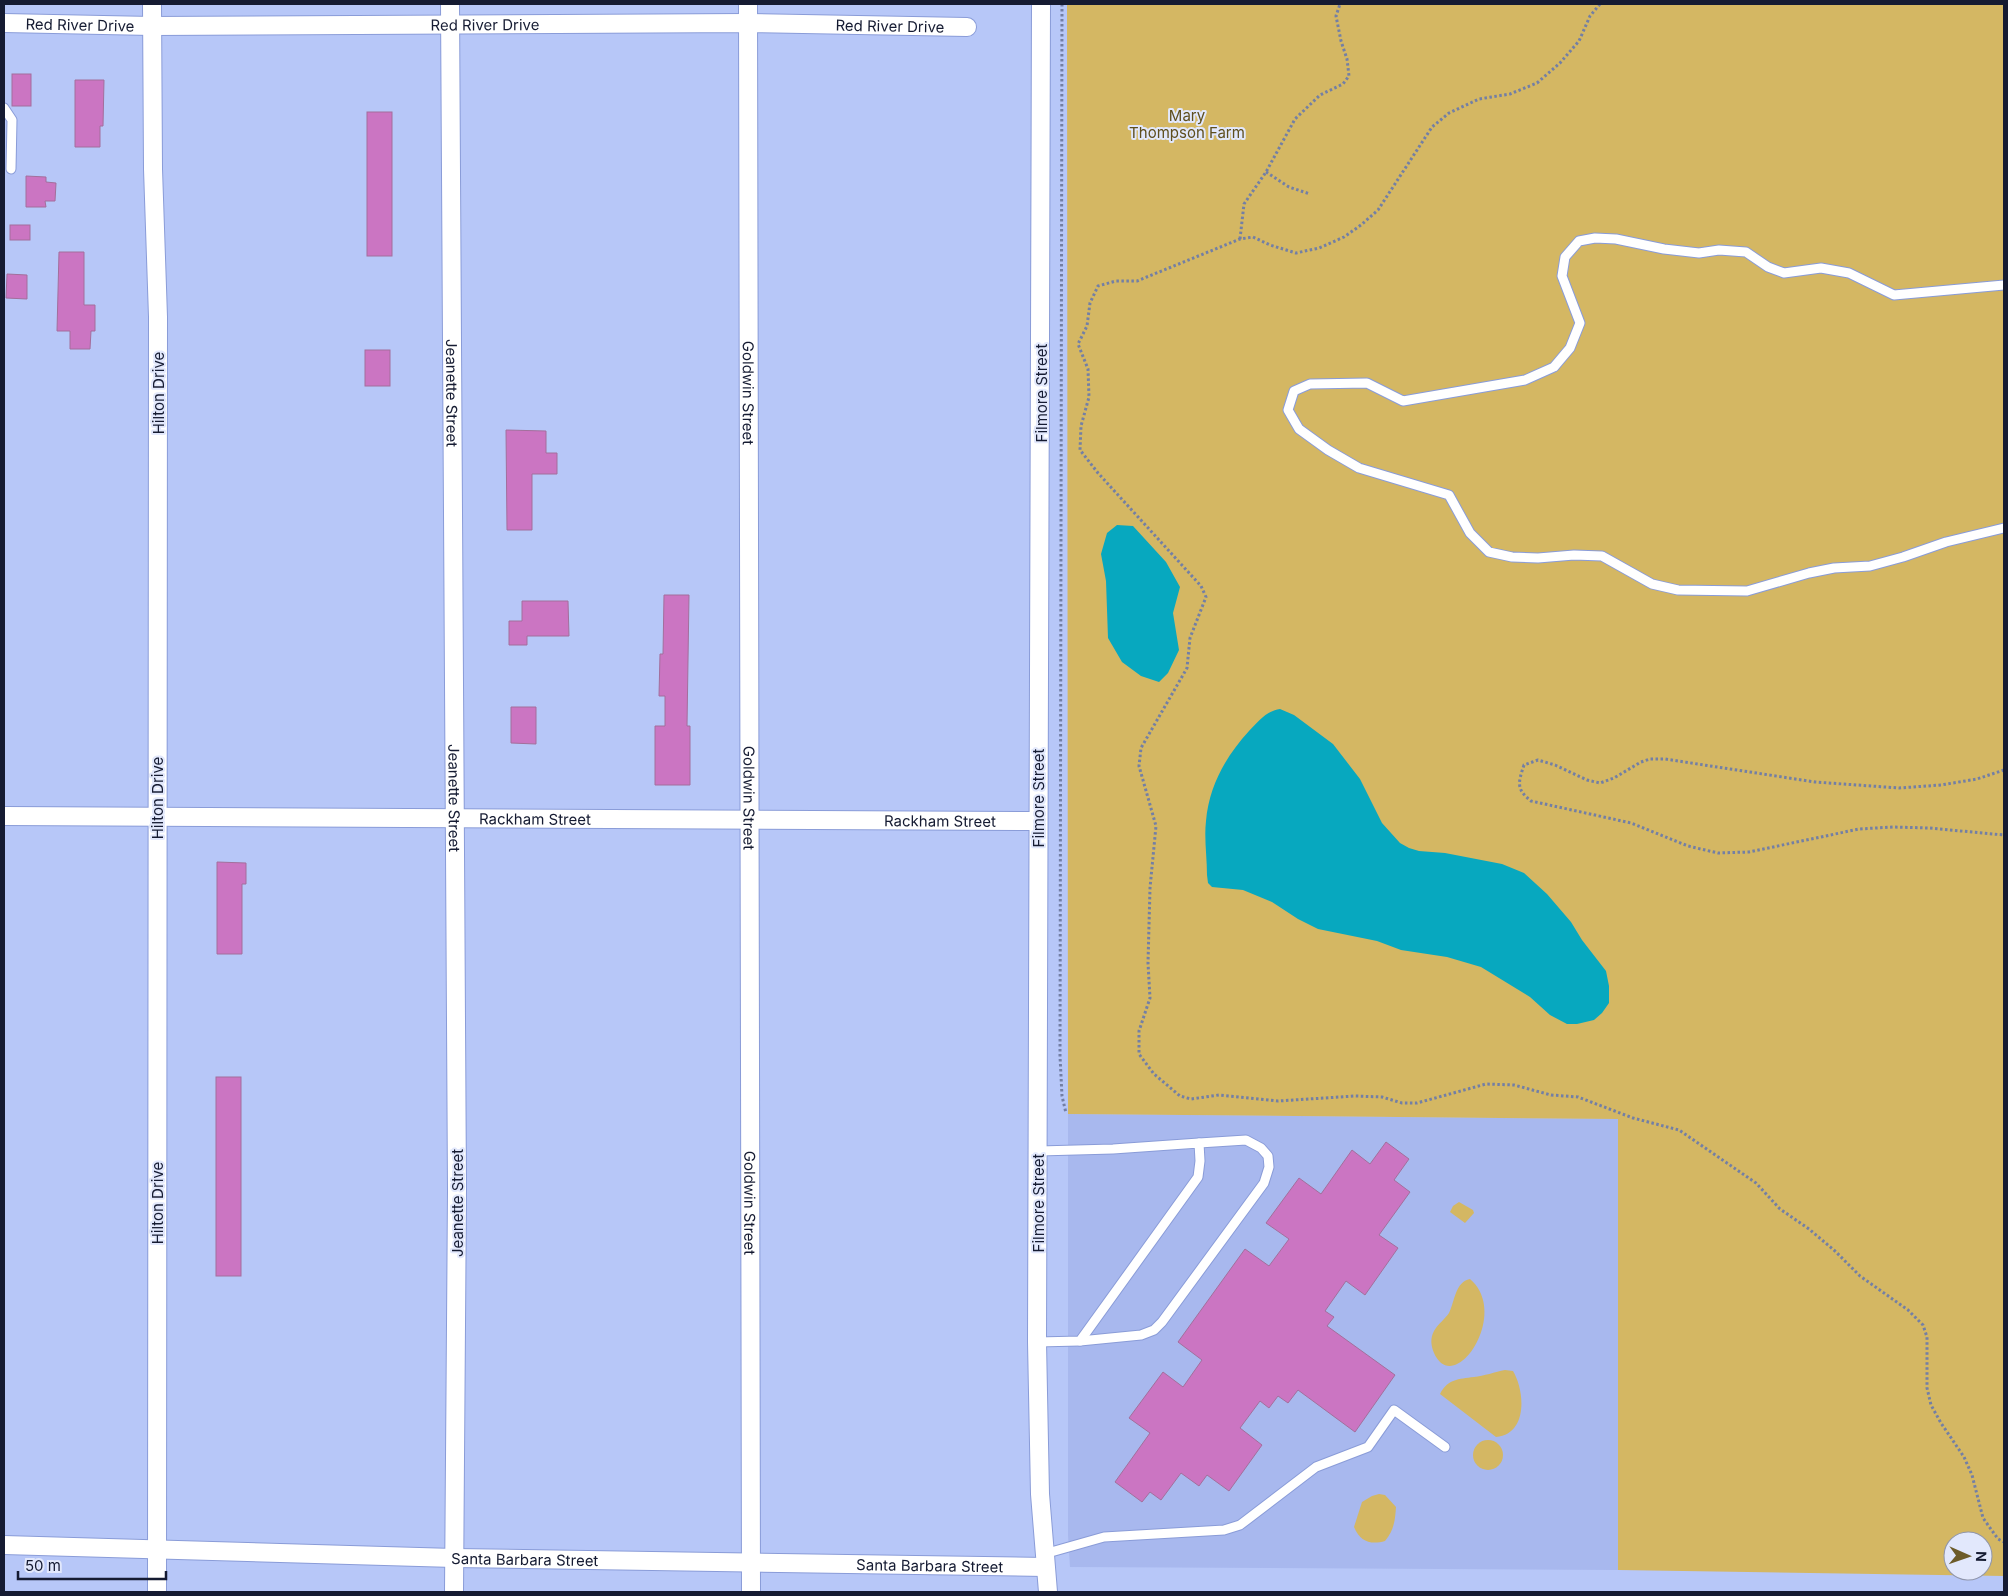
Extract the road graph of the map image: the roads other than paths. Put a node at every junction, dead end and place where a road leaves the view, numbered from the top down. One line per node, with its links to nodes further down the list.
1 (152, 4): 8 (street, Hilton Drive)
2 (450, 4): 7 (street, Jeanette Street)
3 (748, 4): 6 (street, Goldwin Street)
4 (1041, 4): 18 (street, Filmore Street)
5 (4, 23): 8 (street, Red River Drive)
6 (748, 23): 7 (street, Red River Drive); 9 (street, Red River Drive); 17 (street, Goldwin Street)
7 (450, 25): 8 (street, Red River Drive); 16 (street, Jeanette Street)
8 (152, 26): 15 (street, Hilton Drive)
9 (968, 27)
10 (4, 108): 11 (lane)
11 (11, 169)
12 (2004, 285): 13 (lane)
13 (2004, 528)
14 (4, 816): 15 (street, Rackham Street)
15 (157, 817): 16 (street, Rackham Street); 25 (street, Hilton Drive)
16 (455, 819): 17 (street, Rackham Street); 26 (street, Jeanette Street)
17 (750, 819): 18 (street, Rackham Street); 28 (street, Goldwin Street)
18 (1038, 821): 20 (street, Filmore Street)
19 (1199, 1143): 20 (lane); 21 (lane); 21 (lane)
20 (1038, 1151): 22 (street, Filmore Street)
21 (1080, 1341): 22 (lane)
22 (1037, 1342): 27 (street, Filmore Street)
23 (1445, 1447): 27 (lane)
24 (4, 1545): 25 (street, Santa Barbara Street)
25 (157, 1550): 26 (street, Santa Barbara Street); 29 (street, Hilton Drive)
26 (454, 1558): 28 (street, Santa Barbara Street); 30 (street, Jeanette Street)
27 (1045, 1560): 28 (street, Santa Barbara Street); 32 (street, Filmore Street)
28 (752, 1564): 31 (street, Goldwin Street)
29 (157, 1592)
30 (454, 1592)
31 (751, 1592)
32 (1048, 1592)

